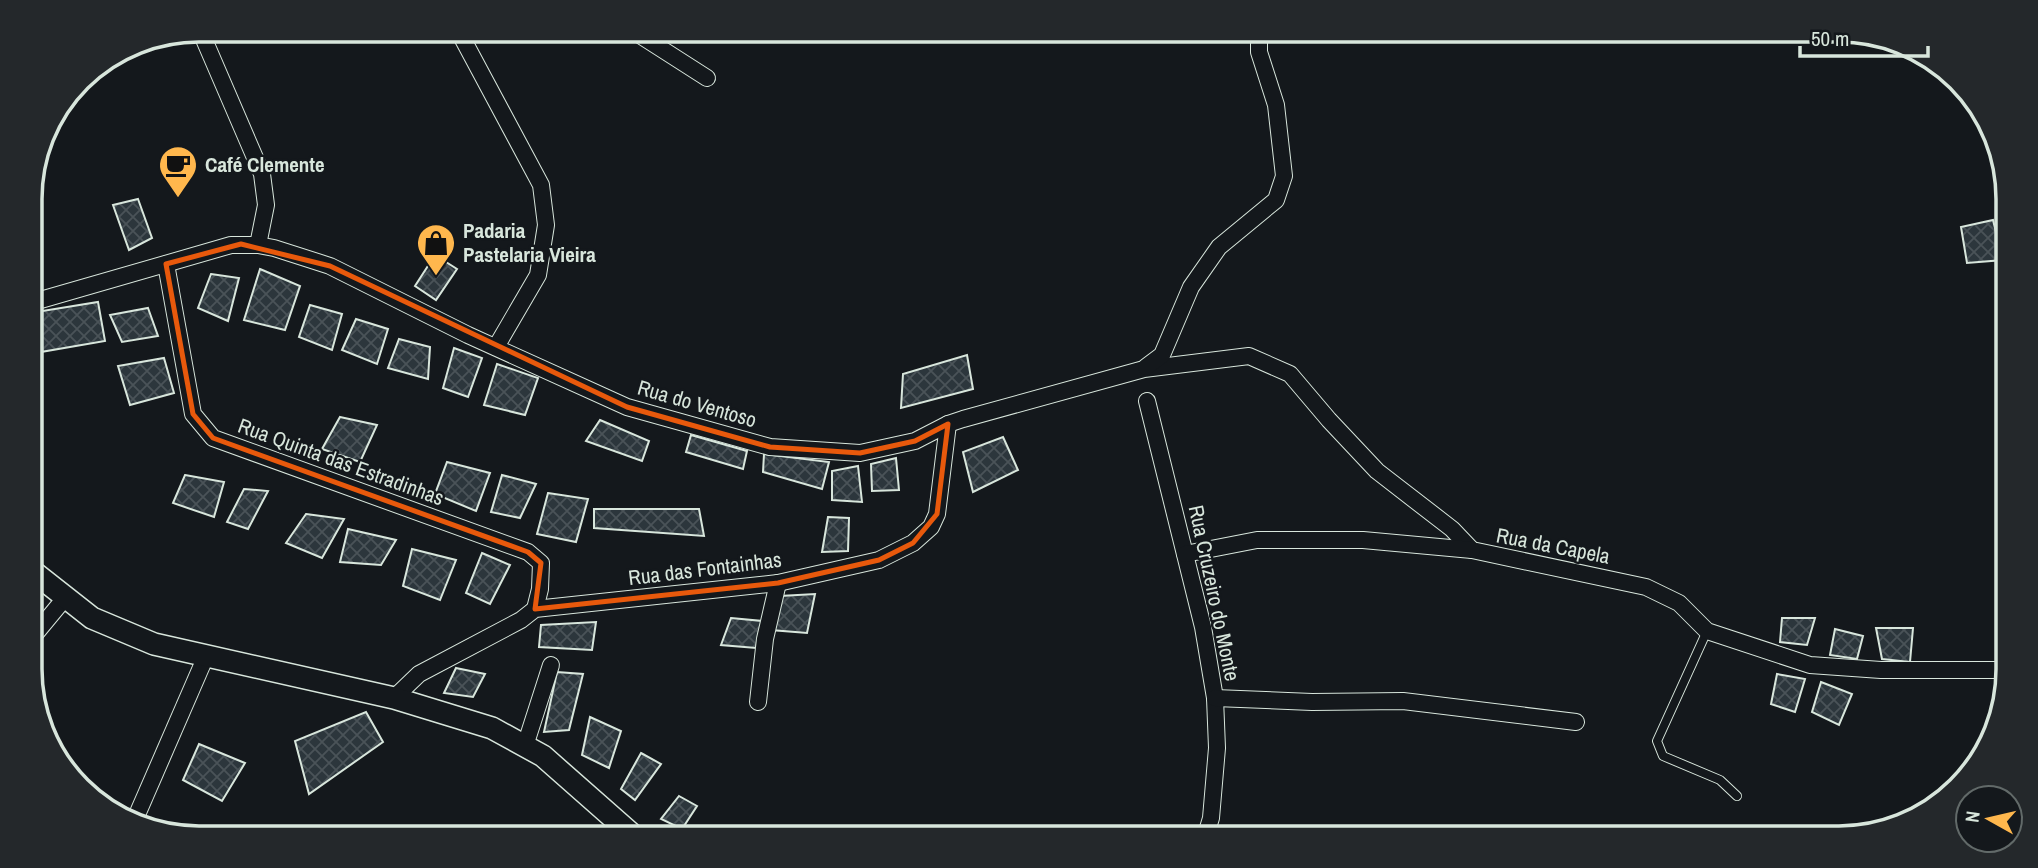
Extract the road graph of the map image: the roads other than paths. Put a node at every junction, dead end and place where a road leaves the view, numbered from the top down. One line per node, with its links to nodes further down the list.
1 (205, 42): 6 (street)
2 (464, 42): 9 (street)
3 (651, 42): 5 (street)
4 (1259, 42): 10 (street)
5 (707, 78)
6 (258, 245): 7 (street, Rua do Ventoso); 9 (street, Rua do Ventoso)
7 (166, 264): 8 (street, Rua do Ventoso); 18 (street, Rua Quinta das Estradinhas)
8 (42, 300)
9 (496, 347): 12 (street, Rua do Ventoso)
10 (1144, 369): 12 (street, Rua do Ventoso); 13 (street, Rua da Capela)
11 (1147, 401): 14 (street, Rua Cruzeiro do Monte)
12 (948, 424): 16 (street, Rua das Fontainhas)
13 (1472, 550): 14 (street); 20 (street, Rua da Capela)
14 (1185, 554): 25 (street, Rua Cruzeiro do Monte)
15 (42, 579): 17 (main road)
16 (778, 583): 18 (street, Rua das Fontainhas); 26 (street)
17 (65, 598): 19 (street); 21 (main road)
18 (535, 609): 24 (street, Rua das Fontainhas)
19 (42, 626)
20 (1707, 631): 23 (street, Rua da Capela); 29 (lane)
21 (205, 656): 24 (main road); 30 (street)
22 (551, 665): 28 (street)
23 (1996, 670)
24 (394, 698): 28 (main road)
25 (1215, 698): 27 (street); 32 (street, Rua Cruzeiro do Monte)
26 (758, 702)
27 (1576, 722)
28 (525, 746): 31 (main road)
29 (1737, 796)
30 (137, 813)
31 (622, 826)
32 (1209, 826)

